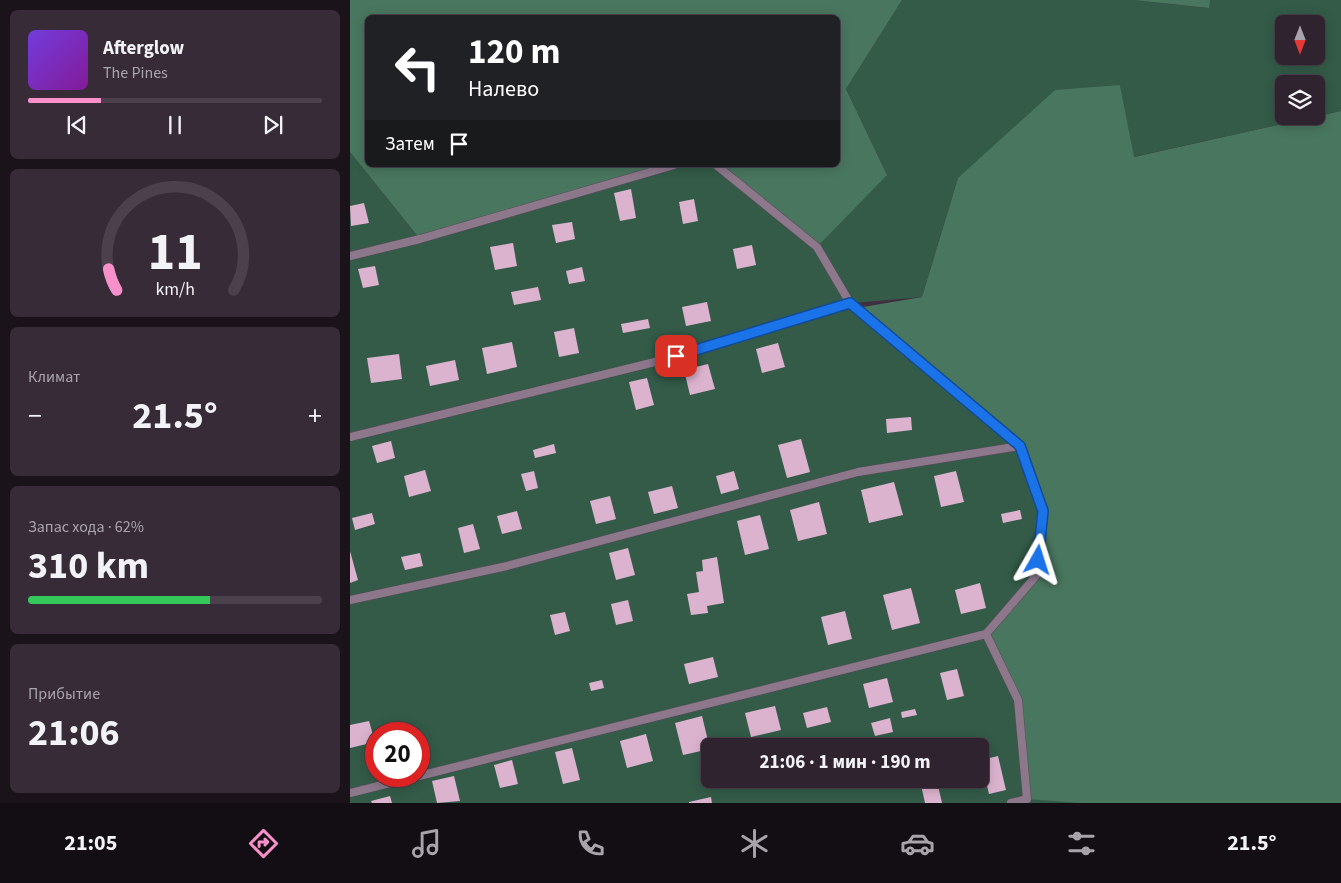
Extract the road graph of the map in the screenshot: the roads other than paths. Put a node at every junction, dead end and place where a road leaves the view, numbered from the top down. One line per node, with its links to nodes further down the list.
1 (667, 167): 3 (lane)
2 (718, 167): 4 (lane)
3 (350, 256)
4 (850, 303): 5 (lane); 6 (lane)
5 (350, 437)
6 (1020, 446): 7 (lane); 8 (lane)
7 (350, 600)
8 (986, 634): 9 (lane); 12 (lane)
9 (430, 773)
10 (374, 787): 11 (lane)
11 (350, 793)
12 (1011, 803)

